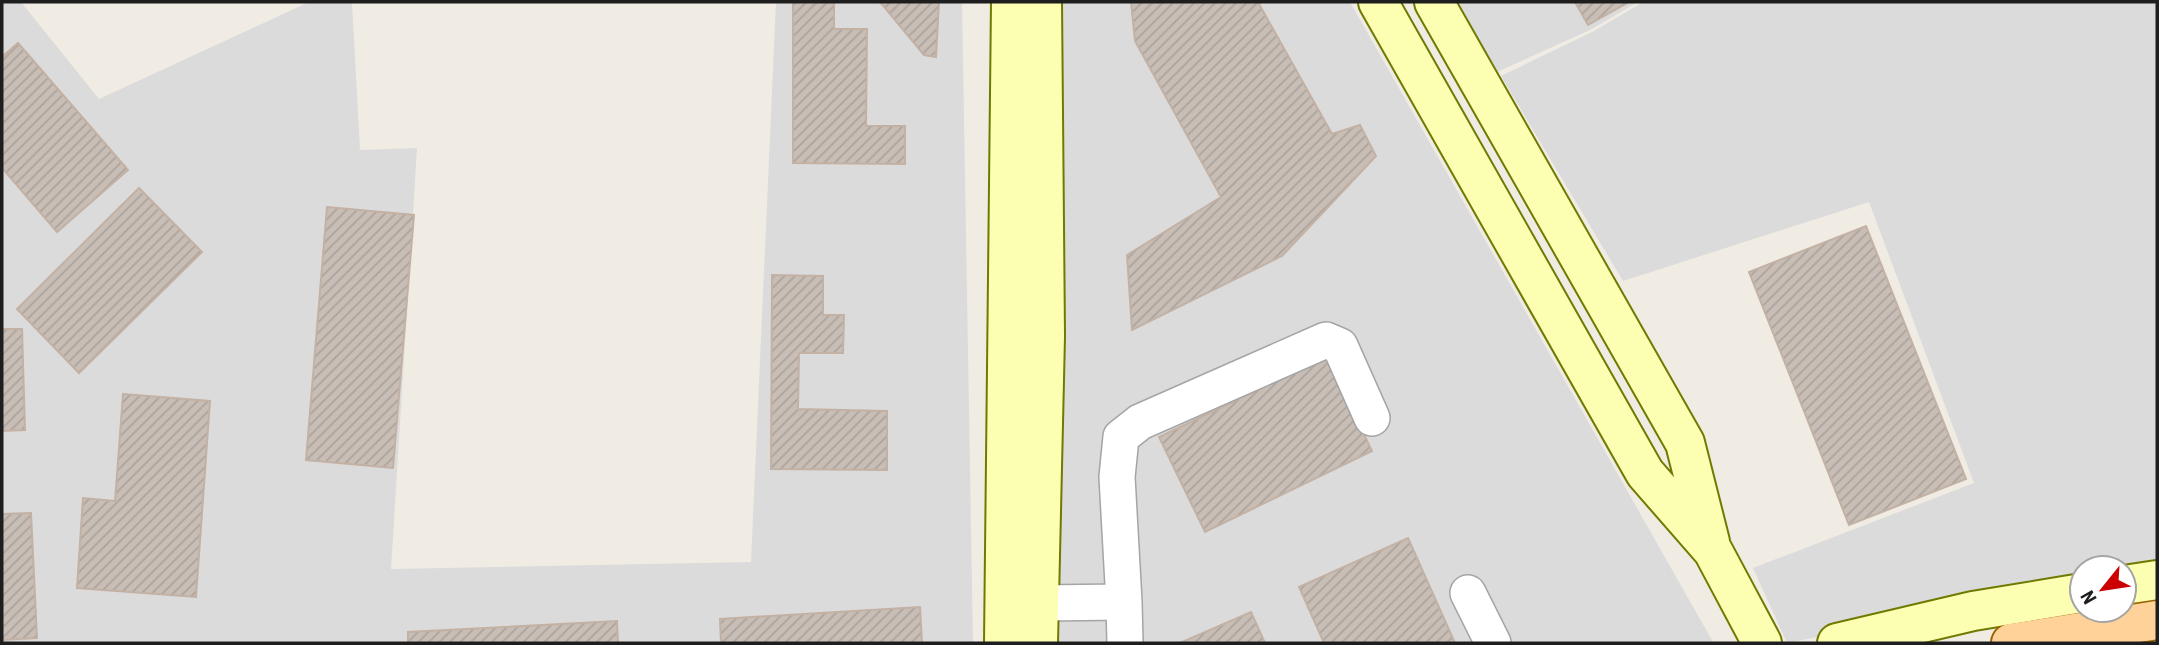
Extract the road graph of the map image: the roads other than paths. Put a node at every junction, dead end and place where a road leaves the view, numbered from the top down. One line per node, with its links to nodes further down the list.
1 (1011, 2): 14 (main road)
2 (1042, 2): 12 (main road)
3 (1378, 2): 6 (main road)
4 (1434, 2): 6 (main road)
5 (1372, 418): 11 (street)
6 (1713, 551): 18 (main road)
7 (2157, 580): 8 (main road)
8 (2138, 583)
9 (1468, 593): 17 (street)
10 (2068, 595): 19 (main road)
11 (1124, 602): 12 (street); 16 (street)
12 (1039, 603): 15 (main road)
13 (2157, 620): 20 (main road)
14 (1004, 643)
15 (1038, 643)
16 (1125, 643)
17 (1493, 643)
18 (1762, 643)
19 (1837, 643)
20 (2011, 643)

